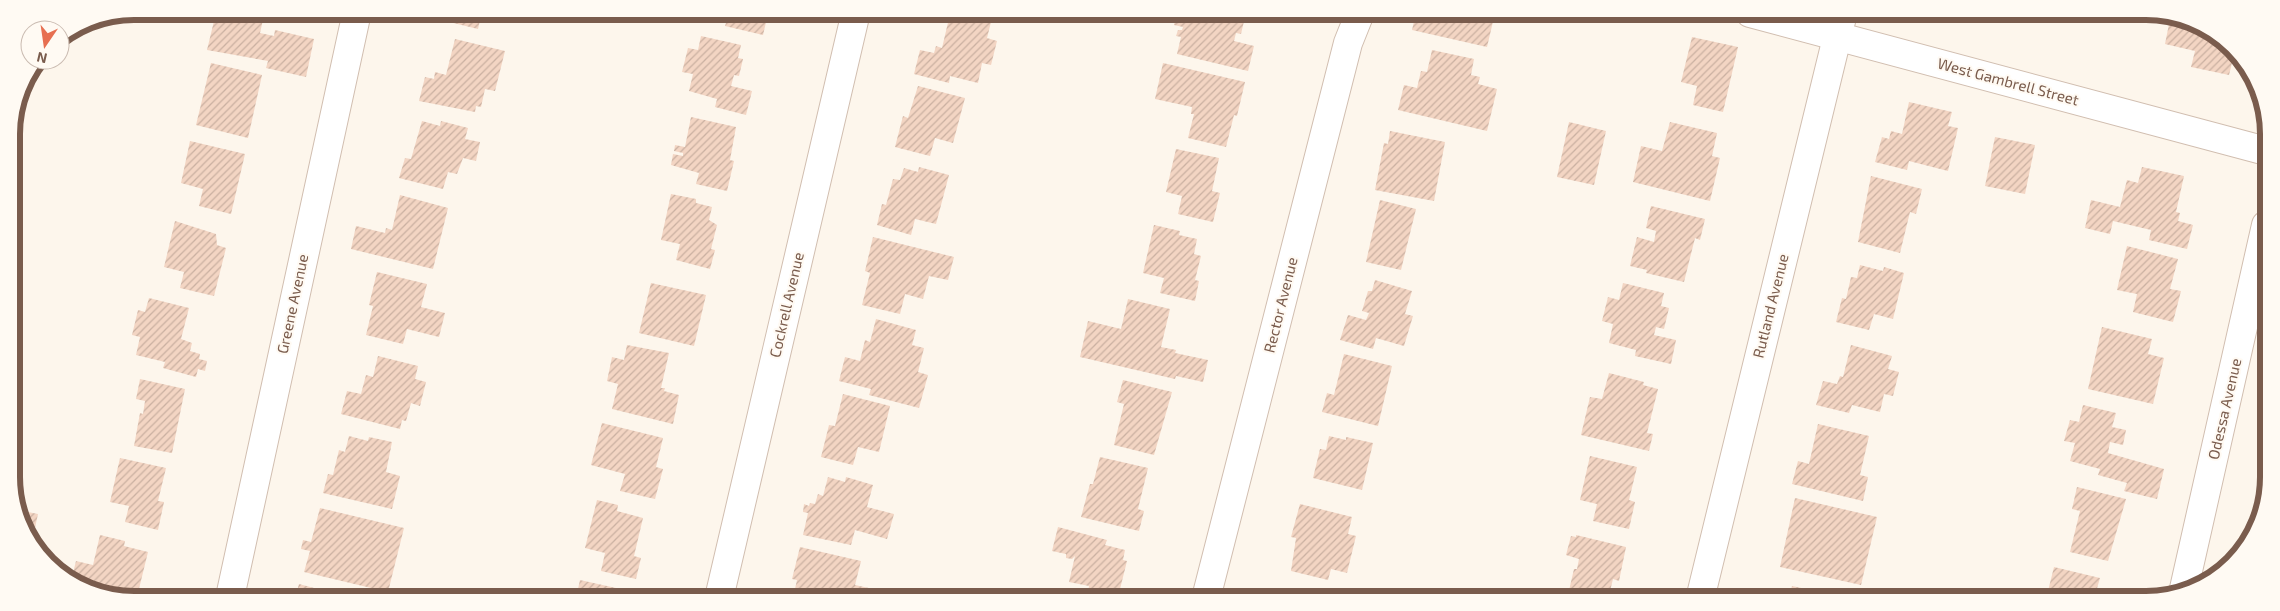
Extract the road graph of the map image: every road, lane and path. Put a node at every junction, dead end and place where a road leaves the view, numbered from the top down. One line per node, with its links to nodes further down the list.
1 (355, 20): 9 (street, Greene Avenue)
2 (854, 20): 10 (street, Cockrell Avenue)
3 (1357, 20): 11 (street, Rector Avenue)
4 (1802, 20): 5 (street, West Gambrell Street)
5 (1840, 25): 6 (street, West Gambrell Street); 12 (street, Rutland Avenue)
6 (2260, 149)
7 (2260, 252): 8 (street, Odessa Avenue)
8 (2186, 583)
9 (232, 591)
10 (721, 591)
11 (1208, 591)
12 (1702, 591)

